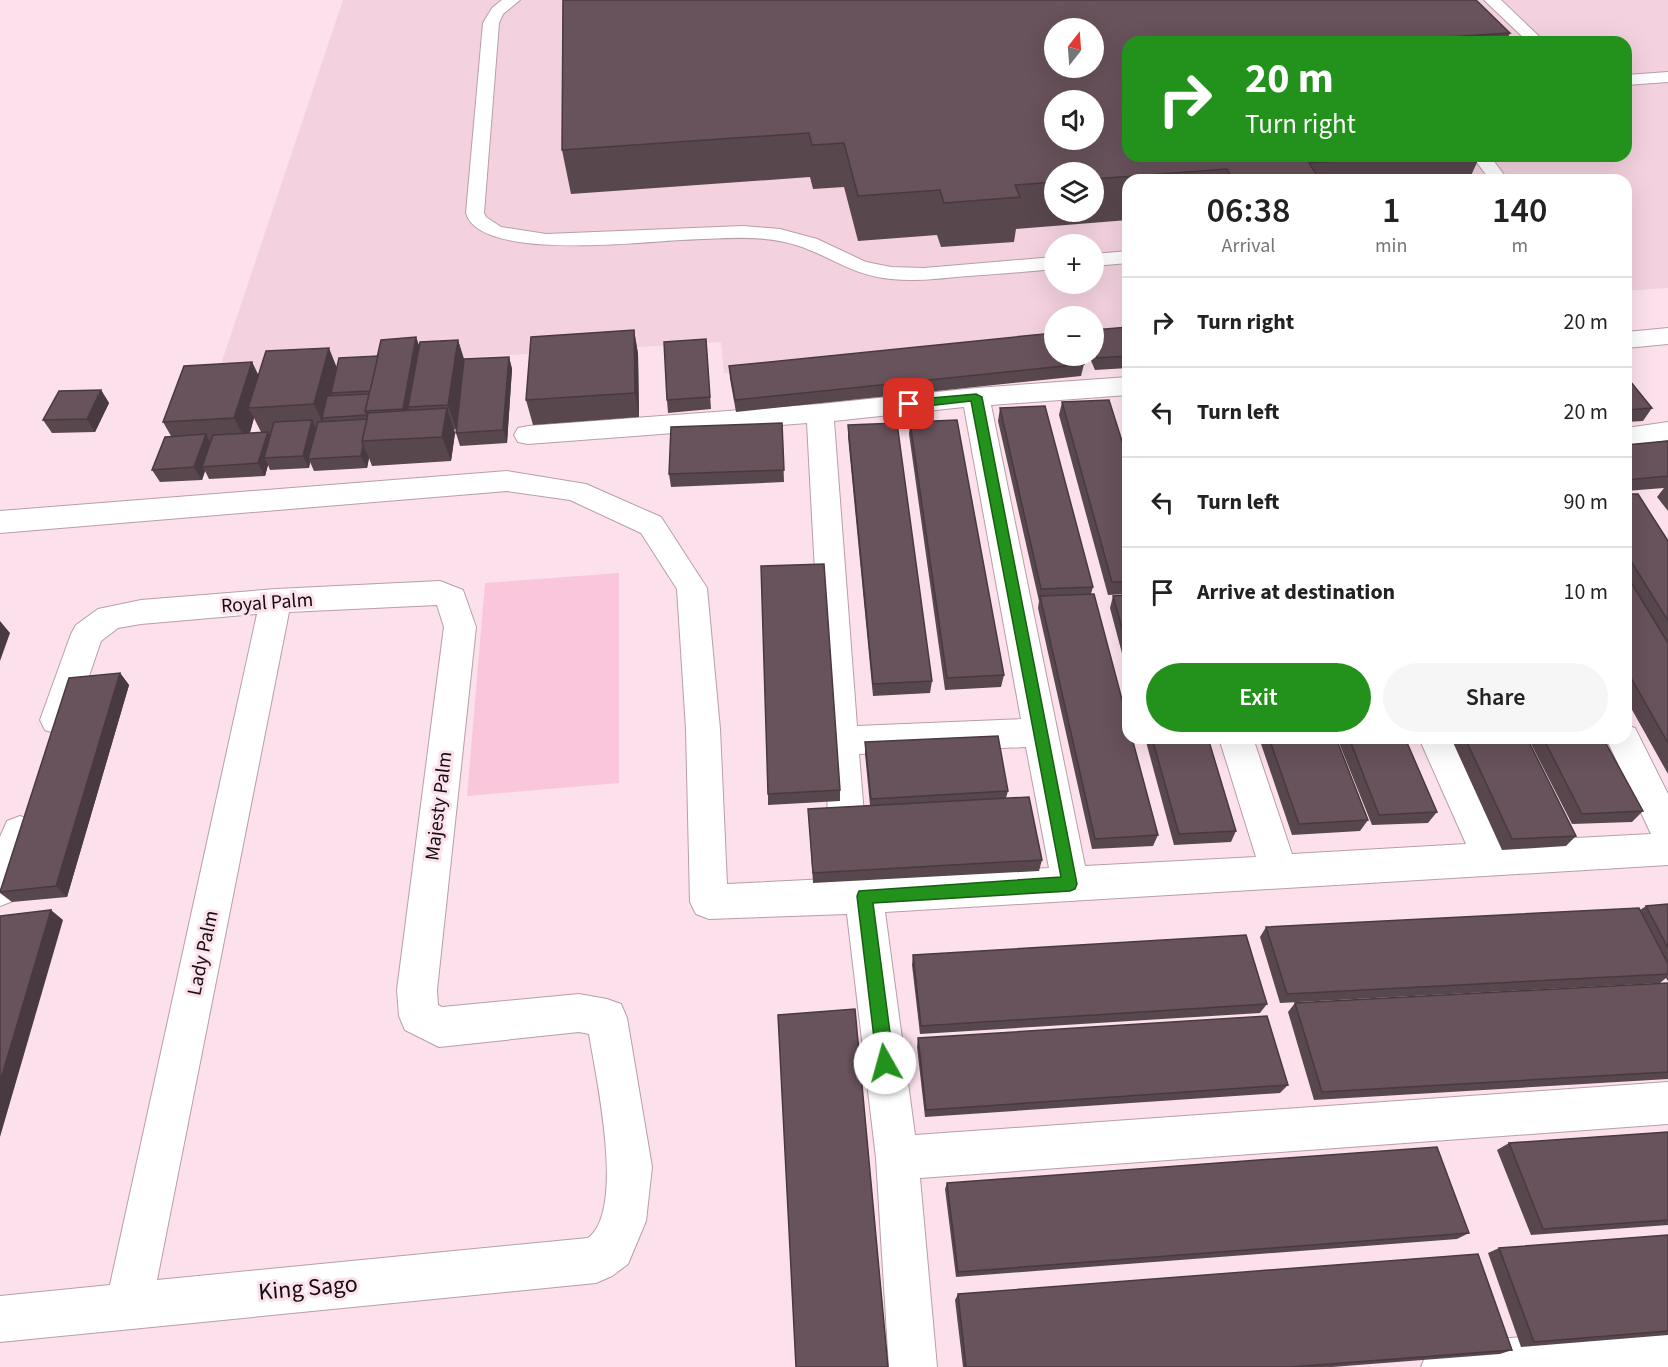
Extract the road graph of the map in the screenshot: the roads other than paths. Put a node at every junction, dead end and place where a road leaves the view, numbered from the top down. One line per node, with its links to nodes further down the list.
1 (512, 0): 8 (lane)
2 (1492, 0): 3 (lane)
3 (1531, 36)
4 (1668, 77): 5 (lane)
5 (1632, 80)
6 (1122, 258): 7 (lane)
7 (1104, 259)
8 (1044, 264)
9 (1668, 336): 10 (street)
10 (1632, 339)
11 (1122, 391): 12 (street)
12 (976, 397): 13 (street); 20 (street)
13 (820, 413): 15 (street); 21 (street)
14 (1668, 431): 16 (street)
15 (528, 435)
16 (1632, 436)
17 (0, 522): 34 (street)
18 (452, 598): 19 (street, Royal Palm); 37 (street, Majesty Palm)
19 (276, 601): 22 (street, Royal Palm); 38 (street, Lady Palm)
20 (1040, 732): 21 (street); 33 (street)
21 (841, 741): 27 (street)
22 (49, 744)
23 (1238, 744): 31 (street)
24 (1439, 744): 30 (street)
25 (1626, 744): 28 (street)
26 (30, 800): 32 (street)
27 (846, 814)
28 (1668, 831)
29 (1668, 849): 30 (street)
30 (1491, 860): 31 (street)
31 (1279, 872): 33 (street)
32 (1, 881)
33 (1070, 884): 34 (street)
34 (864, 896): 36 (street)
35 (1668, 1103): 36 (street)
36 (897, 1158): 41 (street)
37 (612, 1248): 38 (street, King Sago)
38 (129, 1305): 39 (street, King Sago)
39 (0, 1319)
40 (1668, 1349): 42 (street)
41 (913, 1367)
42 (1445, 1367)

